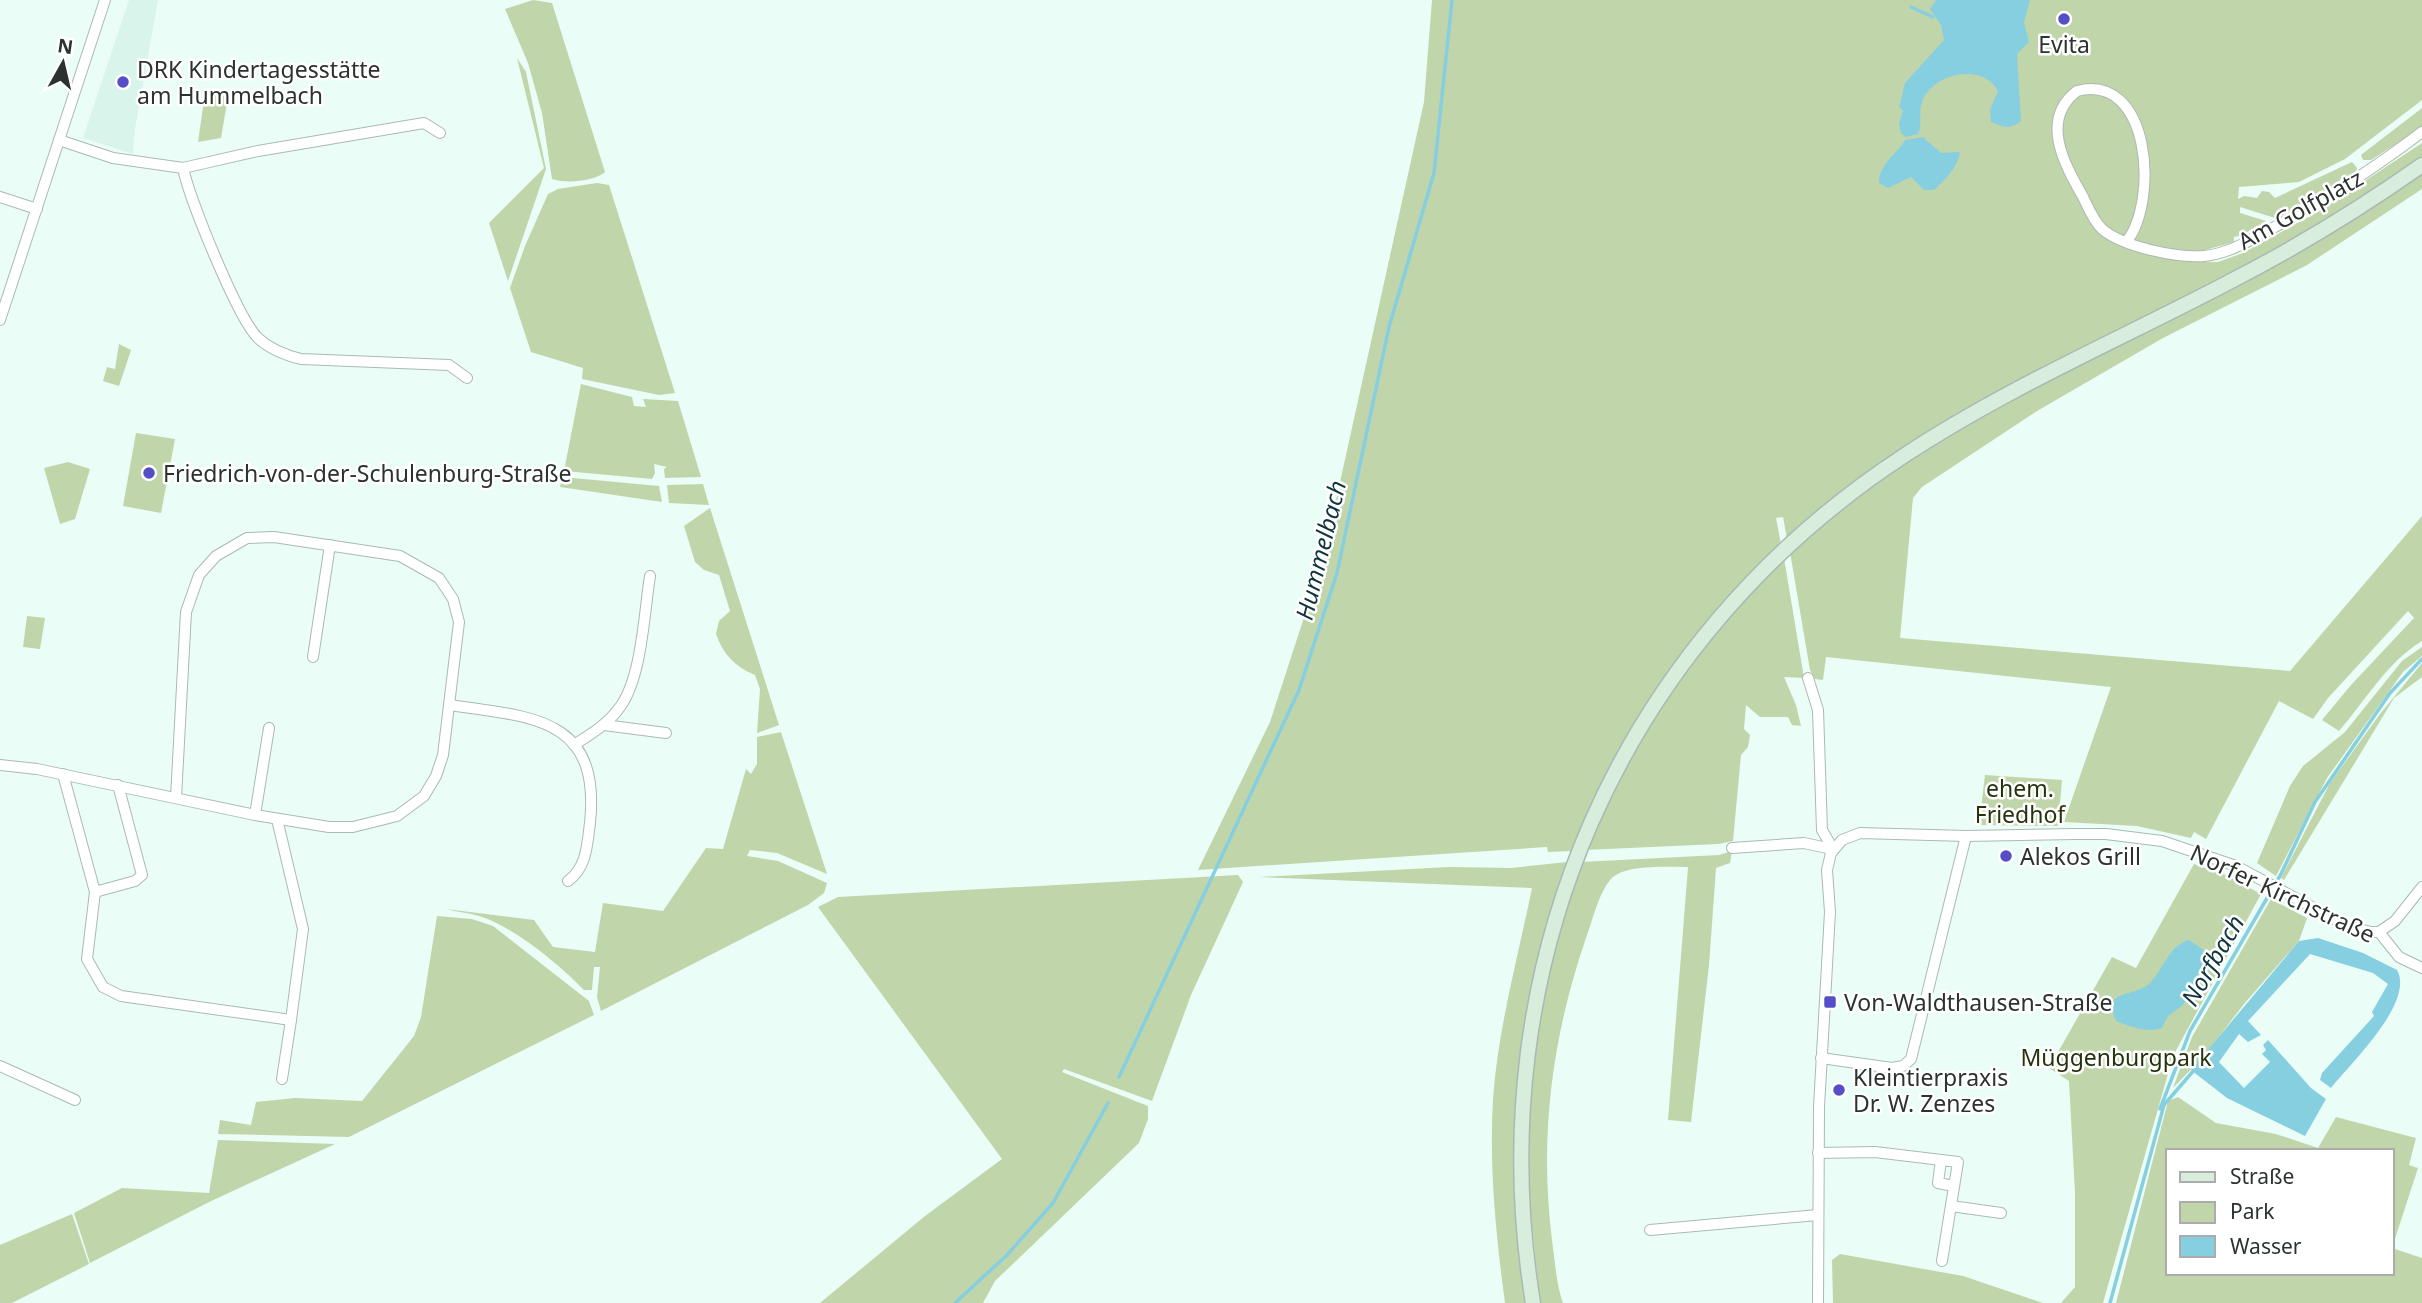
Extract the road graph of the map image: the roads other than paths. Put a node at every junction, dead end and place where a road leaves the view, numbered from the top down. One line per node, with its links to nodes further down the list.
1 (105, 0): 4 (street)
2 (2422, 132): 9 (street, Am Golfplatz)
3 (440, 133): 6 (street)
4 (59, 140): 6 (street); 8 (street)
5 (2422, 165): 48 (main road)
6 (183, 169): 11 (street)
7 (0, 197): 8 (street)
8 (37, 209): 10 (street)
9 (2127, 241): 9 (street, Am Golfplatz)
10 (0, 320)
11 (467, 378)
12 (330, 545): 14 (street); 16 (street); 24 (street)
13 (650, 576): 17 (street)
14 (313, 657)
15 (1808, 678): 29 (street)
16 (450, 705): 20 (street); 26 (street)
17 (604, 725): 19 (street); 20 (street)
18 (269, 728): 25 (street)
19 (666, 733)
20 (574, 744): 30 (street)
21 (0, 765): 22 (street)
22 (63, 774): 23 (street); 32 (street)
23 (118, 785): 24 (street); 32 (street)
24 (176, 798): 25 (street)
25 (255, 815): 26 (street)
26 (277, 819): 35 (street)
27 (1966, 836): 29 (street, Norfer Kirchstraße); 33 (street, Norfer Kirchstraße); 36 (street)
28 (1732, 848): 29 (street)
29 (1833, 849): 36 (street)
30 (568, 881)
31 (2422, 887): 33 (street)
32 (95, 892): 35 (street)
33 (2379, 932): 34 (street, Norfer Kirchstraße)
34 (2422, 968)
35 (291, 1020): 38 (street)
36 (1821, 1058): 40 (street)
37 (0, 1066): 39 (street)
38 (282, 1079)
39 (75, 1100)
40 (1818, 1153): 41 (street); 45 (street)
41 (1941, 1160): 42 (street); 42 (street)
42 (1954, 1186): 43 (street)
43 (1951, 1206): 44 (street); 47 (street)
44 (2001, 1213)
45 (1818, 1215): 46 (street); 49 (street)
46 (1650, 1230)
47 (1942, 1261)
48 (1533, 1303)
49 (1818, 1303)

